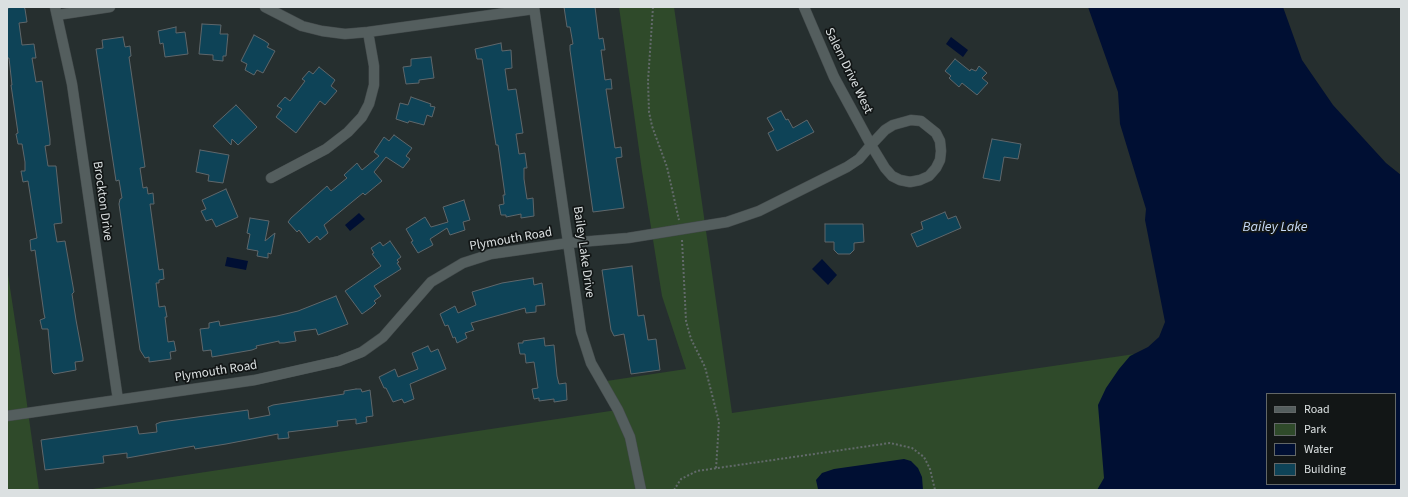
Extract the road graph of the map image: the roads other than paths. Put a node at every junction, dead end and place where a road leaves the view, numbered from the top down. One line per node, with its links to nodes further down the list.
1 (110, 7): 5 (street)
2 (265, 7): 6 (street)
3 (804, 7): 7 (street, Salem Drive West)
4 (534, 8): 6 (street); 9 (street, Bailey Lake Drive)
5 (56, 11): 10 (street, Brockton Drive)
6 (368, 32): 8 (street)
7 (871, 145): 7 (street, Salem Drive West); 9 (street, Plymouth Road)
8 (271, 178)
9 (568, 243): 10 (street, Plymouth Road); 12 (street, Bailey Lake Drive)
10 (118, 400): 11 (street, Plymouth Road)
11 (7, 416)
12 (641, 490)

